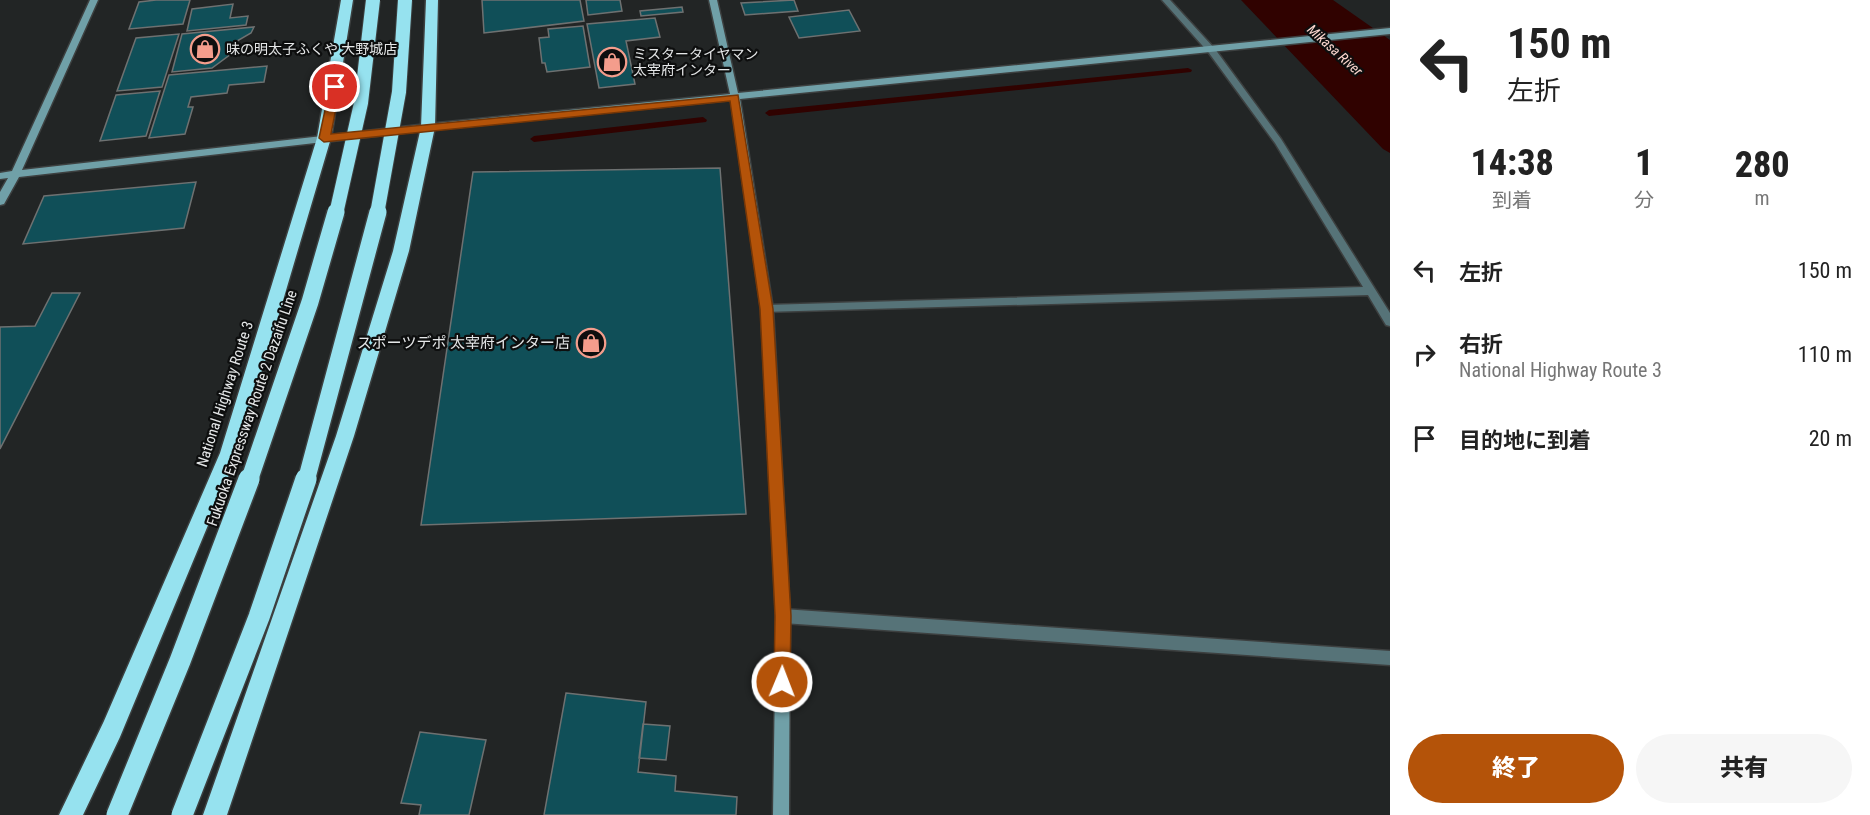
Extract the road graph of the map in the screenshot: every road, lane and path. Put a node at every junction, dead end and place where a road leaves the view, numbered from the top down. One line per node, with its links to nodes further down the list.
1 (94, 0): 13 (street)
2 (347, 0): 12 (highway, National Highway Route 3)
3 (373, 0): 22 (highway, Fukuoka Expressway Route 2 Dazaifu Line, bridge)
4 (405, 0): 23 (highway, bridge)
5 (432, 0): 11 (highway)
6 (713, 0): 10 (street)
7 (1166, 0): 9 (street)
8 (1390, 31): 9 (street)
9 (1212, 51): 10 (street); 16 (street)
10 (735, 98): 11 (street); 17 (street)
11 (428, 127): 12 (street); 24 (highway)
12 (324, 138): 13 (street); 21 (highway, National Highway Route 3)
13 (15, 175): 14 (street); 15 (street)
14 (0, 176)
15 (0, 201)
16 (1371, 291): 17 (street); 18 (street)
17 (767, 309): 19 (street)
18 (1390, 322)
19 (783, 616): 20 (street); 25 (street)
20 (1390, 658)
21 (71, 815)
22 (117, 815)
23 (182, 815)
24 (215, 815)
25 (781, 815)

